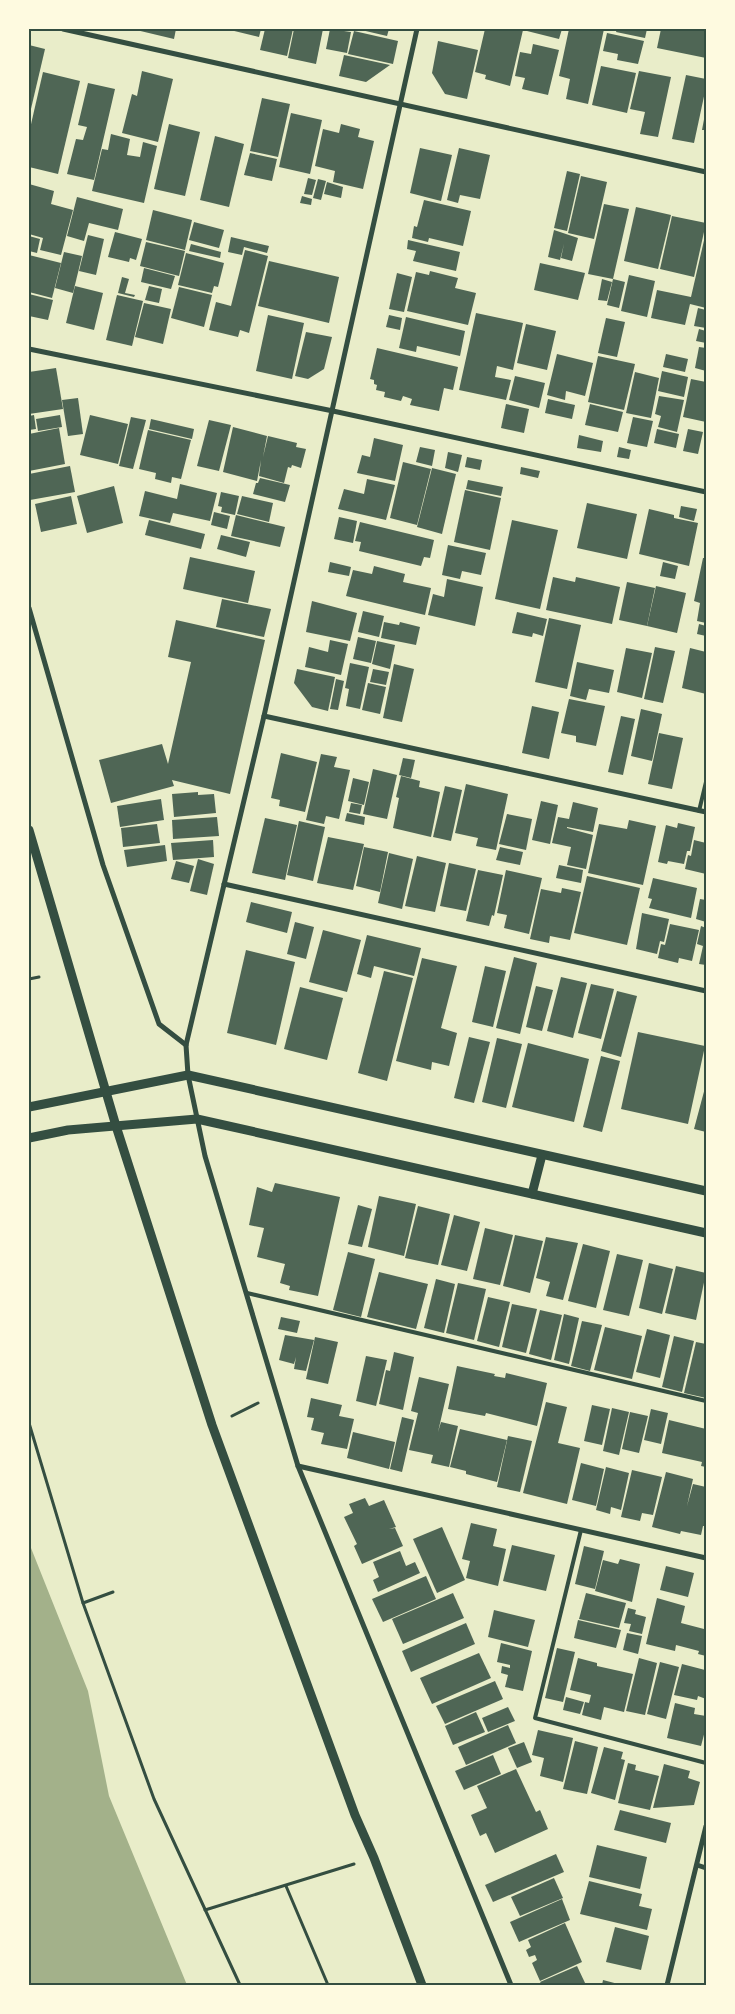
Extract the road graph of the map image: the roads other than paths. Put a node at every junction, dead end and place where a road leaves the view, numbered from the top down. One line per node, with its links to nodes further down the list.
1 (63, 29): 3 (street)
2 (417, 29): 3 (street)
3 (400, 103): 4 (street); 6 (street)
4 (706, 172)
5 (29, 349): 6 (street)
6 (333, 411): 7 (street); 9 (street)
7 (706, 492)
8 (29, 608): 16 (street)
9 (264, 716): 11 (street); 14 (street)
10 (706, 782): 11 (lane)
11 (699, 811): 12 (street)
12 (706, 812)
13 (29, 830): 18 (street)
14 (224, 884): 15 (street); 16 (street)
15 (706, 990)
16 (186, 1045): 17 (street)
17 (188, 1075): 18 (street); 20 (street); 23 (street)
18 (107, 1091): 19 (street); 21 (street)
19 (29, 1107)
20 (197, 1119): 21 (street); 25 (street); 27 (street)
21 (116, 1126): 22 (street); 36 (street)
22 (29, 1138)
23 (542, 1154): 24 (street); 25 (street)
24 (706, 1191)
25 (532, 1194): 26 (street)
26 (706, 1233)
27 (247, 1293): 28 (lane); 29 (street)
28 (706, 1401)
29 (298, 1466): 30 (street); 37 (street)
30 (582, 1530): 31 (street); 32 (lane)
31 (706, 1558)
32 (706, 1763)
33 (706, 1826): 34 (street)
34 (696, 1865): 35 (street); 38 (street)
35 (706, 1868)
36 (422, 1985)
37 (511, 1985)
38 (667, 1985)

